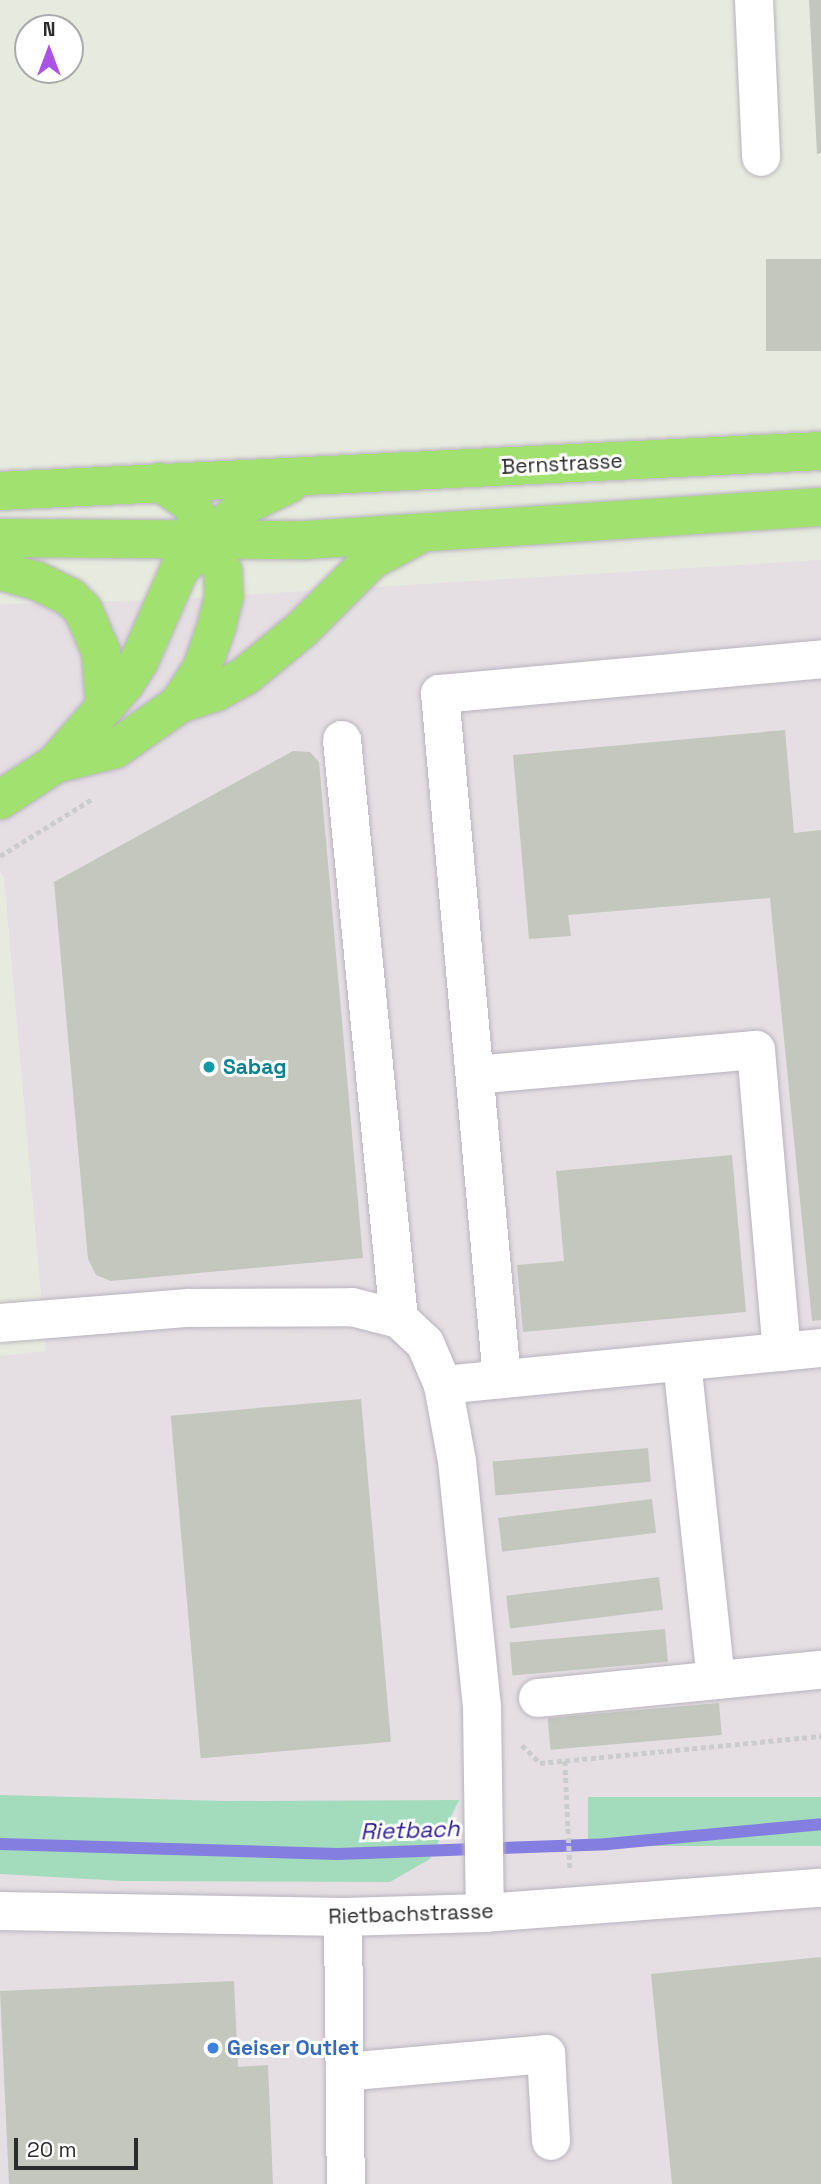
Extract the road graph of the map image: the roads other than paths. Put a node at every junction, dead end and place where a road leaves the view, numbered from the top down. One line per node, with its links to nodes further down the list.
1 (754, 0): 2 (street)
2 (761, 157)
3 (821, 451): 4 (main road, Bernstrasse)
4 (304, 478): 5 (main road, Bernstrasse); 10 (main road, Bernstrasse)
5 (160, 482): 6 (main road); 10 (main road, Bernstrasse)
6 (0, 491)
7 (821, 508): 8 (main road, Bernstrasse)
8 (426, 531): 10 (main road, Bernstrasse); 13 (main road, Bernstrasse)
9 (0, 538): 10 (main road)
10 (209, 541): 13 (main road, Bernstrasse); 14 (main road, Bernstrasse)
11 (0, 571): 14 (main road)
12 (821, 659): 18 (street)
13 (180, 704): 16 (main road, Bernstrasse)
14 (105, 706): 16 (main road, Bernstrasse)
15 (342, 740): 19 (street)
16 (55, 764): 17 (main road, Bernstrasse)
17 (0, 800)
18 (475, 1074): 22 (street); 24 (street)
19 (398, 1319): 20 (street); 25 (street)
20 (0, 1323)
21 (821, 1348): 22 (street)
22 (782, 1352): 23 (street)
23 (682, 1362): 24 (street); 27 (street)
24 (502, 1379): 25 (street)
25 (443, 1385): 31 (street)
26 (821, 1670): 27 (street)
27 (716, 1681): 28 (street)
28 (538, 1698)
29 (821, 1888): 31 (street, Rietbachstrasse)
30 (0, 1911): 32 (street, Rietbachstrasse)
31 (485, 1913): 32 (street, Rietbachstrasse)
32 (343, 1917): 33 (street)
33 (345, 2072): 34 (street); 35 (street)
34 (551, 2141)
35 (346, 2184)

